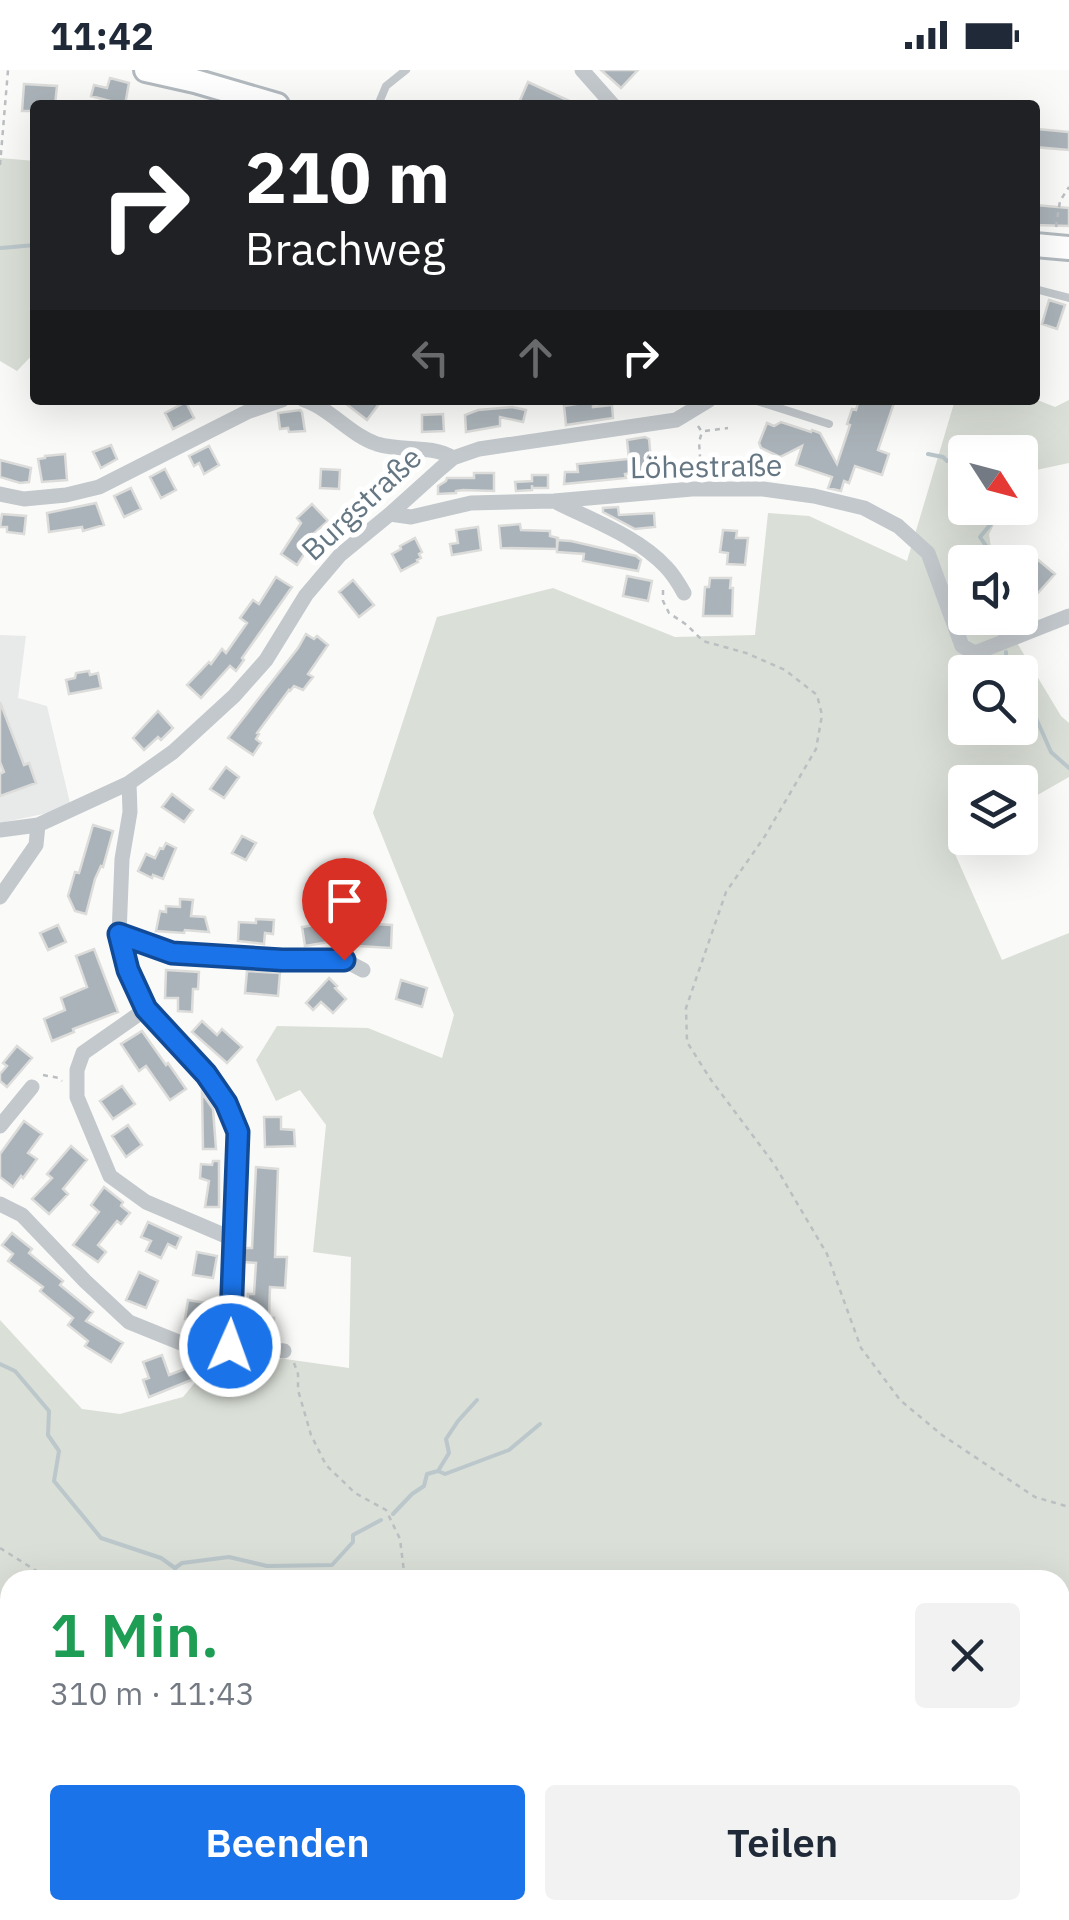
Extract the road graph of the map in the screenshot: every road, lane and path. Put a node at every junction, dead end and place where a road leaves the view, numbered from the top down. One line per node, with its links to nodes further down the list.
1 (8, 70): 9 (path)
2 (146, 70): 5 (street)
3 (406, 70): 7 (lane)
4 (582, 70): 8 (street)
5 (196, 76): 6 (street)
6 (263, 100)
7 (380, 100)
8 (609, 100)
9 (0, 164)
10 (1069, 187): 11 (path)
11 (1053, 246)
12 (1040, 290): 13 (lane)
13 (1069, 298)
14 (268, 405): 24 (street)
15 (318, 405): 22 (street)
16 (702, 405): 18 (street, Burgstraße)
17 (770, 405): 19 (lane)
18 (689, 413): 21 (path); 22 (street, Burgstraße)
19 (829, 424)
20 (728, 428): 21 (path)
21 (702, 432): 23 (path)
22 (454, 458): 26 (street, Burgstraße)
23 (702, 489): 25 (street, Löhestraße); 29 (street, Löhestraße)
24 (0, 494)
25 (554, 501): 26 (street, Löhestraße); 27 (street, Löhestraße)
26 (390, 514): 30 (street, Burgstraße)
27 (664, 564): 28 (street, Löhestraße); 44 (path)
28 (684, 593)
29 (1069, 616)
30 (129, 783): 31 (street, Burgstraße); 34 (street)
31 (38, 826): 32 (street, Burgstraße); 33 (street)
32 (0, 830)
33 (0, 897)
34 (119, 934): 35 (street); 36 (street)
35 (363, 970)
36 (146, 1009): 38 (street); 41 (street)
37 (32, 1087): 38 (path); 39 (street)
38 (78, 1096): 41 (street)
39 (0, 1126)
40 (0, 1204): 42 (street)
41 (233, 1239): 42 (street)
42 (230, 1346): 43 (street)
43 (284, 1350): 47 (path)
44 (1069, 1507)
45 (0, 1548): 46 (path)
46 (35, 1570)
47 (404, 1570)

